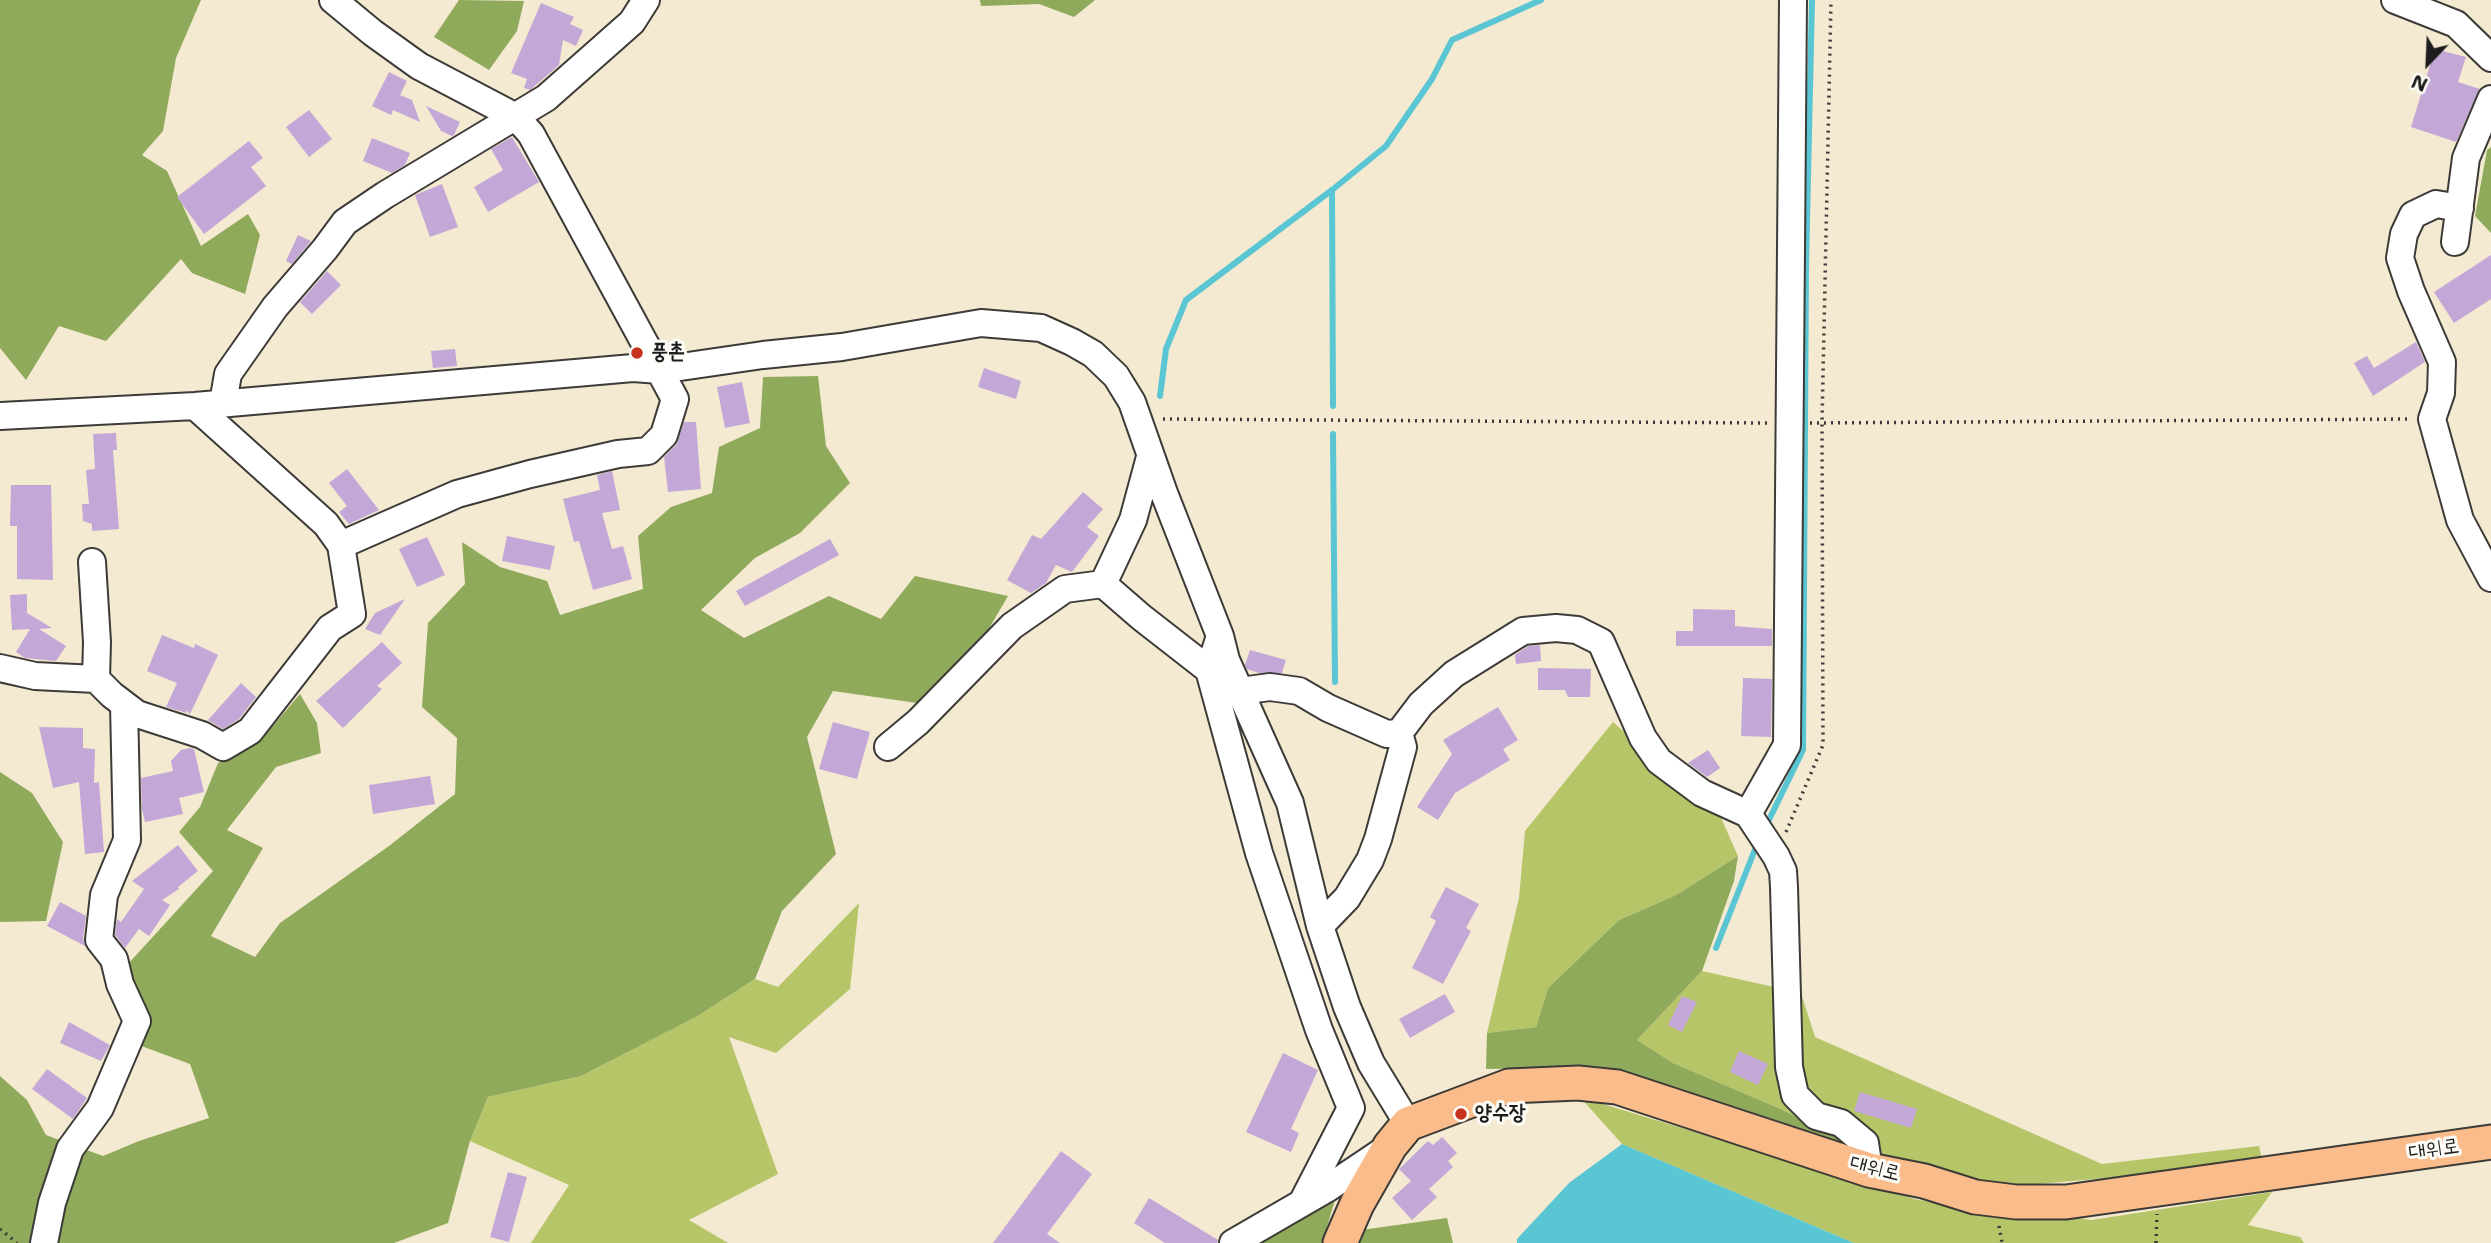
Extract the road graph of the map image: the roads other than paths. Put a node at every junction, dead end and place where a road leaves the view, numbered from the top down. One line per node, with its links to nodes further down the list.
1 (334, 0): 7 (street)
2 (646, 0): 7 (street)
3 (1793, 0): 27 (street)
4 (2395, 0): 5 (street)
5 (2491, 58)
6 (2491, 99): 8 (street)
7 (516, 117): 10 (street); 11 (street)
8 (2460, 208): 9 (street); 17 (street)
9 (2455, 242)
10 (660, 370): 11 (street); 14 (street); 15 (street)
11 (223, 403): 12 (street)
12 (195, 406): 13 (street); 15 (street)
13 (0, 416)
14 (1150, 457): 18 (street); 19 (street)
15 (341, 545): 24 (street)
16 (92, 562): 22 (street)
17 (2491, 578)
18 (1103, 584): 21 (street); 26 (street)
19 (1220, 636): 21 (street); 23 (street)
20 (0, 668): 22 (street)
21 (1209, 670): 32 (street)
22 (96, 679): 24 (street)
23 (1241, 691): 25 (street); 28 (street)
24 (124, 705): 33 (street)
25 (1399, 733): 27 (street); 28 (street)
26 (888, 747)
27 (1761, 835): 31 (street)
28 (1320, 926): 29 (street)
29 (1399, 1135): 31 (main road, 대위로); 32 (street); 35 (main road)
30 (2491, 1142): 31 (main road, 대위로)
31 (1869, 1170)
32 (1302, 1203): 34 (street)
33 (44, 1243)
34 (1233, 1243)
35 (1340, 1243)

